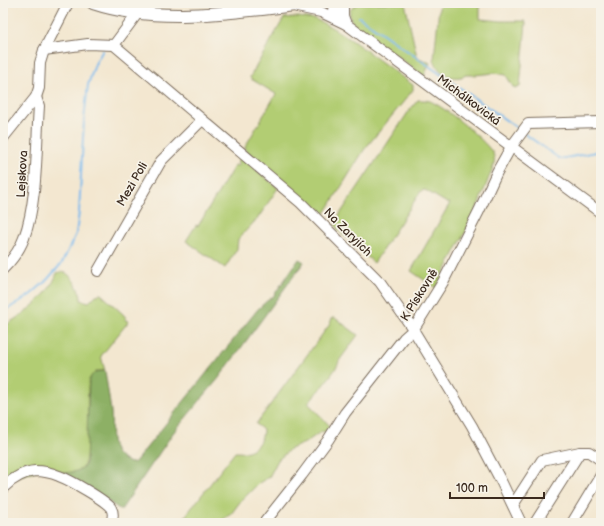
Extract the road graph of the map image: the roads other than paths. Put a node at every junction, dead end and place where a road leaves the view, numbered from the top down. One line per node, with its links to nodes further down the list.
1 (68, 3): 11 (street)
2 (93, 3): 7 (main road)
3 (314, 3): 6 (main road)
4 (334, 3): 8 (street)
5 (343, 3): 9 (street)
6 (292, 6): 7 (main road); 8 (street, Michálkovická)
7 (138, 14): 10 (street)
8 (334, 18): 9 (street, Michálkovická)
9 (346, 24): 16 (street, Michálkovická)
10 (114, 45): 11 (street); 13 (street, Na Zaryjích)
11 (44, 50): 12 (street)
12 (36, 97): 15 (street); 18 (street, Lejskova)
13 (202, 120): 19 (street, Mezi Poli); 20 (street, Na Zaryjích)
14 (601, 122): 16 (street, K Pískovně)
15 (3, 138)
16 (511, 147): 17 (street, Michálkovická); 20 (street, K Pískovně)
17 (601, 213)
18 (3, 269)
19 (98, 271)
20 (413, 330): 25 (street, Na Zaryjích); 27 (street, K Pískovně)
21 (580, 452): 22 (street); 25 (street); 29 (street)
22 (601, 460)
23 (601, 475): 30 (street)
24 (3, 488): 26 (street)
25 (513, 505): 28 (street, Na Zaryjích)
26 (111, 523)
27 (264, 523)
28 (521, 523)
29 (535, 523)
30 (572, 523)

